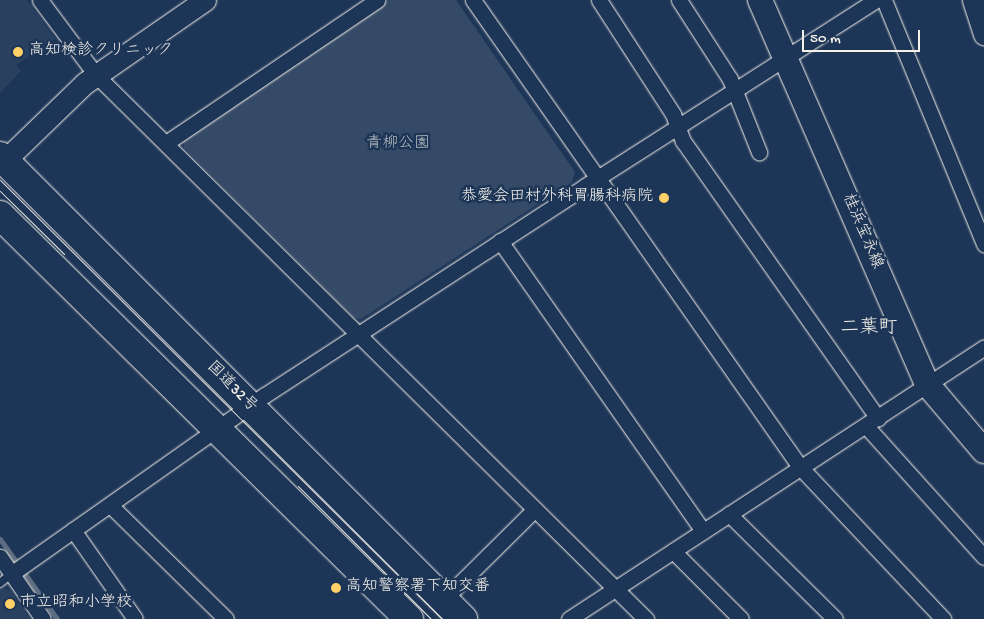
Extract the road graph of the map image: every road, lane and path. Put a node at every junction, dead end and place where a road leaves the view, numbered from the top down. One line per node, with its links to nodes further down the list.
1 (40, 0): 13 (street)
2 (206, 0): 13 (street)
3 (377, 0): 16 (street)
4 (473, 0): 19 (street)
5 (599, 0): 15 (street)
6 (679, 0): 14 (street)
7 (760, 0): 12 (main road, 桂浜宝永線)
8 (876, 0): 12 (street)
9 (884, 0): 22 (street)
10 (973, 0): 11 (street)
11 (984, 34)
12 (785, 57): 14 (street); 25 (main road, 桂浜宝永線)
13 (96, 75): 16 (street); 18 (street)
14 (734, 90): 15 (street); 17 (street)
15 (678, 127): 19 (street); 27 (street)
16 (166, 143): 23 (street)
17 (759, 152)
18 (1, 160): 26 (highway, 国道32号)
19 (597, 178): 21 (street); 30 (street)
20 (0, 215): 28 (highway)
21 (500, 241): 23 (street); 35 (street)
22 (984, 244)
23 (357, 335): 26 (street); 32 (street)
24 (984, 347): 25 (street)
25 (927, 384): 27 (street); 29 (main road, 桂浜宝永線)
26 (249, 406): 28 (street); 41 (highway, 国道32号)
27 (872, 422): 30 (street); 37 (street)
28 (218, 429): 31 (street); 45 (highway)
29 (984, 451)
30 (800, 467): 33 (street); 51 (street)
31 (111, 506): 34 (street); 44 (street)
32 (535, 509): 40 (street); 41 (street)
33 (729, 514): 35 (street); 50 (street)
34 (73, 530): 39 (street); 43 (street)
35 (703, 531): 36 (street)
36 (673, 551): 40 (street); 49 (street)
37 (984, 557)
38 (0, 558): 39 (street)
39 (6, 578): 42 (street)
40 (616, 589): 47 (street); 48 (street)
41 (443, 600): 46 (highway, 国道32号)
42 (44, 619)
43 (135, 619)
44 (226, 619)
45 (409, 619)
46 (463, 619)
47 (569, 619)
48 (646, 619)
49 (742, 619)
50 (835, 619)
51 (943, 619)

